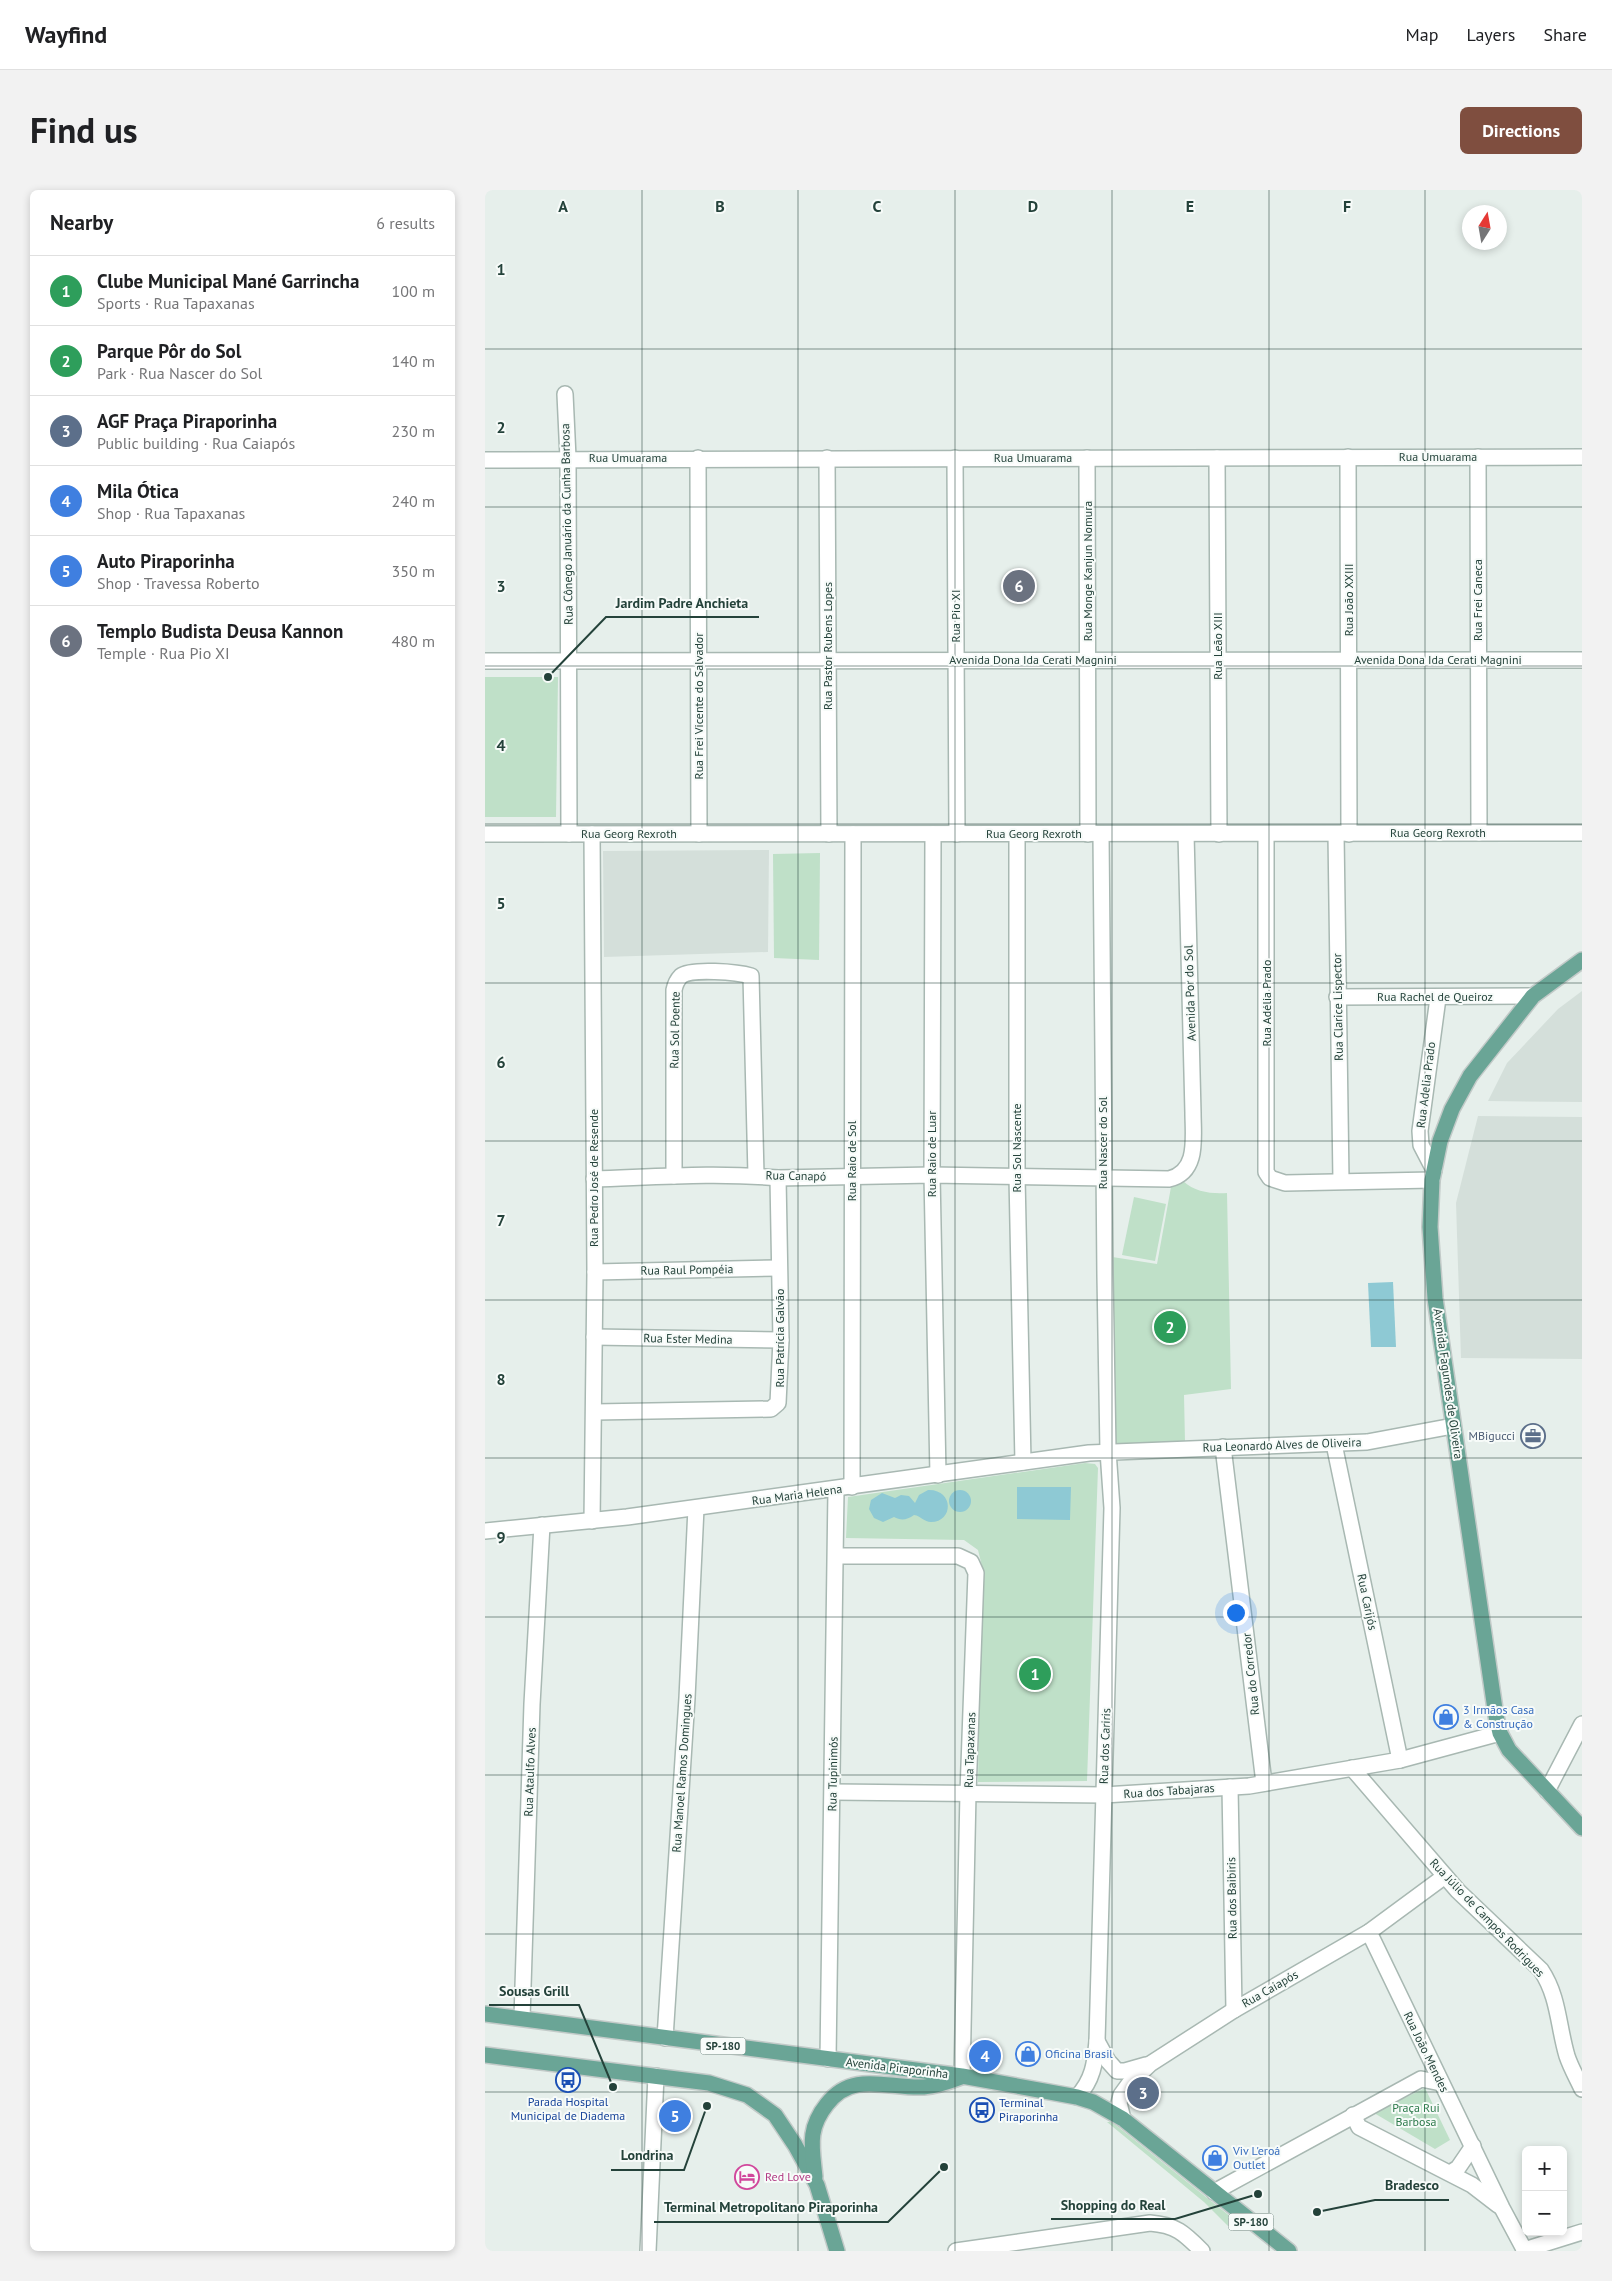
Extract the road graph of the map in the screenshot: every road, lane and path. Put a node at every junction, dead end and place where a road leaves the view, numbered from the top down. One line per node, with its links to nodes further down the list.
1 (565, 394): 5 (street, Rua Cônego Januário da Cunha Barbosa)
2 (1348, 457): 3 (street, Rua Umuarama); 10 (street, Rua Umuarama); 18 (street, Rua João XXIII)
3 (1478, 457): 4 (street, Rua Umuarama); 19 (street, Rua Frei Caneca)
4 (1582, 457)
5 (567, 458): 6 (street, Rua Umuarama); 11 (street, Rua Umuarama); 12 (street, Rua Cônego Januário da Cunha Barbosa)
6 (698, 458): 7 (street, Rua Umuarama); 13 (street, Rua Frei Vicente do Salvador)
7 (827, 458): 8 (street, Rua Umuarama); 14 (street, Rua Pastor Rubens Lopes)
8 (955, 458): 9 (street, Rua Umuarama); 15 (street, Rua Pio XI)
9 (1087, 458): 10 (street, Rua Umuarama); 16 (street, Rua Monge Kanjun Nomura)
10 (1217, 458): 17 (street, Rua Leão XIII)
11 (485, 460)
12 (568, 660): 13 (street, Avenida Dona Ida Cerati Magnini); 21 (street, Avenida Dona Ida Cerati Magnini); 25 (street, Rua Cônego Januário da Cunha Barbosa)
13 (698, 660): 14 (street, Avenida Dona Ida Cerati Magnini); 27 (street, Rua Frei Vicente do Salvador)
14 (828, 660): 15 (street, Avenida Dona Ida Cerati Magnini); 28 (street, Rua Pastor Rubens Lopes)
15 (956, 660): 16 (street, Avenida Dona Ida Cerati Magnini); 31 (street, Rua Pio XI)
16 (1088, 660): 17 (street, Avenida Dona Ida Cerati Magnini); 33 (street, Rua Monge Kanjun Nomura)
17 (1218, 660): 18 (street, Avenida Dona Ida Cerati Magnini); 35 (street, Rua Leão XIII)
18 (1349, 660): 19 (street, Avenida Dona Ida Cerati Magnini); 37 (street, Rua João XXIII)
19 (1479, 660): 20 (street, Avenida Dona Ida Cerati Magnini); 22 (street, Rua Frei Caneca)
20 (1582, 660)
21 (485, 661)
22 (1479, 833): 23 (street, Rua Georg Rexroth); 37 (street, Rua Georg Rexroth)
23 (1582, 833)
24 (485, 834): 25 (street, Rua Georg Rexroth)
25 (569, 834): 26 (street, Rua Georg Rexroth)
26 (592, 834): 27 (street, Rua Georg Rexroth); 51 (street, Rua Pedro José de Resende)
27 (699, 834): 28 (street, Rua Georg Rexroth)
28 (829, 834): 29 (street, Rua Georg Rexroth)
29 (853, 834): 30 (street, Rua Georg Rexroth); 47 (street, Rua Raio de Sol)
30 (933, 834): 31 (street, Rua Georg Rexroth); 43 (street, Rua Raio de Luar)
31 (957, 834): 32 (street, Rua Georg Rexroth)
32 (1017, 834): 33 (street, Rua Georg Rexroth); 48 (street, Rua Sol Nascente)
33 (1095, 834): 34 (street, Rua Georg Rexroth); 49 (street, Rua Nascer do Sol)
34 (1186, 834): 35 (street, Rua Georg Rexroth); 42 (street, Avenida Por do Sol)
35 (1219, 834): 36 (street, Rua Georg Rexroth)
36 (1266, 834): 37 (street, Rua Georg Rexroth); 52 (street, Rua Adélia Prado)
37 (1343, 834): 40 (street, Rua Clarice Lispector)
38 (1582, 960): 39 (main road, Avenida Fagundes de Oliveira)
39 (1533, 996): 41 (street, Rua Rachel de Queiroz); 44 (main road, Avenida Fagundes de Oliveira)
40 (1337, 997): 41 (street, Rua Rachel de Queiroz); 52 (street, Rua Clarice Lispector)
41 (1438, 998): 44 (street, Rua Adelia Prado)
42 (1192, 1153): 49 (street, Rua Canapó)
43 (932, 1175): 47 (street, Rua Canapó); 48 (street, Rua Canapó); 63 (street, Rua Raio de Luar)
44 (1433, 1175): 52 (street); 58 (main road, Avenida Fagundes de Oliveira)
45 (674, 1176): 46 (street, Rua Canapó); 46 (street, Rua Sol Poente); 51 (street, Rua Canapó)
46 (756, 1176): 50 (street, Rua Canapó)
47 (852, 1177): 50 (street, Rua Canapó); 64 (street, Rua Raio de Sol)
48 (1017, 1177): 49 (street, Rua Canapó); 62 (street, Rua Sol Nascente)
49 (1104, 1177): 61 (street, Rua Nascer do Sol)
50 (779, 1178): 53 (street, Rua Patrícia Galvão)
51 (595, 1179): 54 (street, Rua Pedro José de Resende)
52 (1341, 1181)
53 (779, 1268): 54 (street, Rua Raul Pompéia); 56 (street, Rua Patrícia Galvão)
54 (595, 1272): 55 (street, Rua Pedro José de Resende)
55 (594, 1337): 56 (street, Rua Ester Medina); 57 (street, Rua Pedro José de Resende)
56 (781, 1340): 57 (street, Rua Patrícia Galvão)
57 (595, 1412): 67 (street, Rua Pedro José de Resende)
58 (1453, 1426): 59 (street, Rua Leonardo Alves de Oliveira); 72 (main road, Avenida Fagundes de Oliveira)
59 (1334, 1444): 60 (street, Rua Leonardo Alves de Oliveira); 73 (street, Rua Carijós)
60 (1223, 1447): 61 (street, Rua Leonardo Alves de Oliveira); 75 (street, Rua do Corredor)
61 (1108, 1452): 62 (street, Rua Maria Helena); 80 (street, Rua dos Cariris)
62 (1023, 1462): 63 (street, Rua Maria Helena)
63 (938, 1475): 64 (street, Rua Maria Helena)
64 (852, 1487): 65 (street, Rua Maria Helena)
65 (836, 1490): 66 (street, Rua Maria Helena); 70 (street, Rua Tupinimós)
66 (696, 1508): 67 (street, Rua Maria Helena); 87 (street, Rua Manoel Ramos Domingues)
67 (593, 1521): 68 (street, Rua Maria Helena)
68 (542, 1525): 69 (street, Rua Maria Helena); 86 (street, Rua Ataulfo Alves)
69 (485, 1531)
70 (836, 1556): 78 (street, Rua Tupinimós); 79 (street, Rua Tapaxanas)
71 (1582, 1724): 77 (street)
72 (1500, 1734): 73 (street, Rua dos Tabajaras); 77 (main road, Avenida Fagundes de Oliveira)
73 (1400, 1760): 74 (street, Rua dos Tabajaras)
74 (1352, 1768): 75 (street, Rua dos Tabajaras); 82 (street, Rua Júlio de Campos Rodrigues)
75 (1264, 1783): 76 (street, Rua dos Tabajaras)
76 (1230, 1787): 80 (street, Rua dos Tabajaras); 84 (street, Rua dos Baibiris)
77 (1547, 1791): 81 (main road, Avenida Fagundes de Oliveira)
78 (833, 1792): 79 (street, Rua dos Tabajaras); 90 (street, Rua Tupinimós)
79 (968, 1793): 80 (street, Rua dos Tabajaras); 94 (street, Rua Tapaxanas)
80 (1104, 1795): 88 (street, Rua dos Cariris)
81 (1582, 1828)
82 (1445, 1876): 83 (street, Rua Caiapós); 97 (street, Rua Júlio de Campos Rodrigues)
83 (1369, 1932): 84 (street, Rua Caiapós); 91 (street, Rua João Mendes)
84 (1234, 2010): 92 (street, Rua Caiapós)
85 (485, 2014): 86 (main road, Avenida Piraporinha / SP-180)
86 (522, 2018): 87 (main road, Avenida Piraporinha / SP-180)
87 (665, 2038): 90 (main road, Avenida Piraporinha / SP-180)
88 (1097, 2041): 92 (street); 98 (street, Rua dos Cariris)
89 (485, 2055): 93 (main road)
90 (828, 2059): 94 (main road, Avenida Piraporinha / SP-180)
91 (1429, 2059): 95 (street); 96 (street, Rua João Mendes)
92 (1150, 2064): 100 (street, Rua Caiapós)
93 (656, 2076): 103 (main road); 108 (street)
94 (962, 2076): 98 (main road, Avenida Piraporinha / SP-180); 103 (main road)
95 (1421, 2079): 96 (street); 99 (street)
96 (1441, 2083): 101 (street, Rua João Mendes)
97 (1582, 2089)
98 (1077, 2096): 100 (main road, Avenida Piraporinha / SP-180)
99 (1353, 2115): 102 (street); 104 (street)
100 (1123, 2119): 104 (main road, Avenida Piraporinha / SP-180)
101 (1473, 2146): 102 (street); 105 (street, Rua João Mendes)
102 (1450, 2173): 105 (street)
103 (817, 2185): 109 (main road)
104 (1214, 2192): 112 (main road, Avenida Piraporinha / SP-180)
105 (1502, 2208): 107 (street, Rua João Mendes)
106 (1582, 2232): 107 (street)
107 (1525, 2250)
108 (648, 2251)
109 (837, 2251)
110 (956, 2251): 111 (street)
111 (1202, 2251)
112 (1289, 2251)

